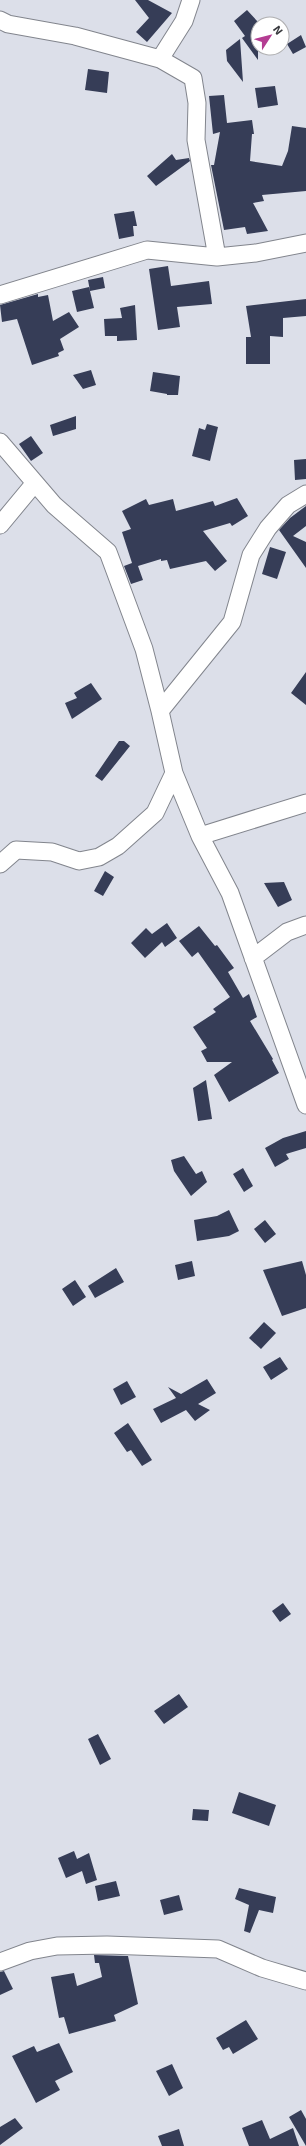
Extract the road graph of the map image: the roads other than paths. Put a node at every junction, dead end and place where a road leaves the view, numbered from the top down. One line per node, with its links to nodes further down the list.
1 (191, 0): 3 (street)
2 (0, 20): 3 (street)
3 (160, 59): 5 (street)
4 (306, 243): 5 (street)
5 (217, 257): 6 (street)
6 (0, 295)
7 (0, 442): 8 (street)
8 (34, 484): 10 (street); 11 (street)
9 (306, 494): 11 (street)
10 (0, 525)
11 (160, 711): 12 (street)
12 (174, 773): 14 (street); 15 (street)
13 (306, 803): 14 (street)
14 (200, 836): 17 (street)
15 (0, 864)
16 (306, 925): 17 (street)
17 (253, 958): 18 (street)
18 (306, 1105)
19 (0, 1962): 20 (street)
20 (306, 1981)

